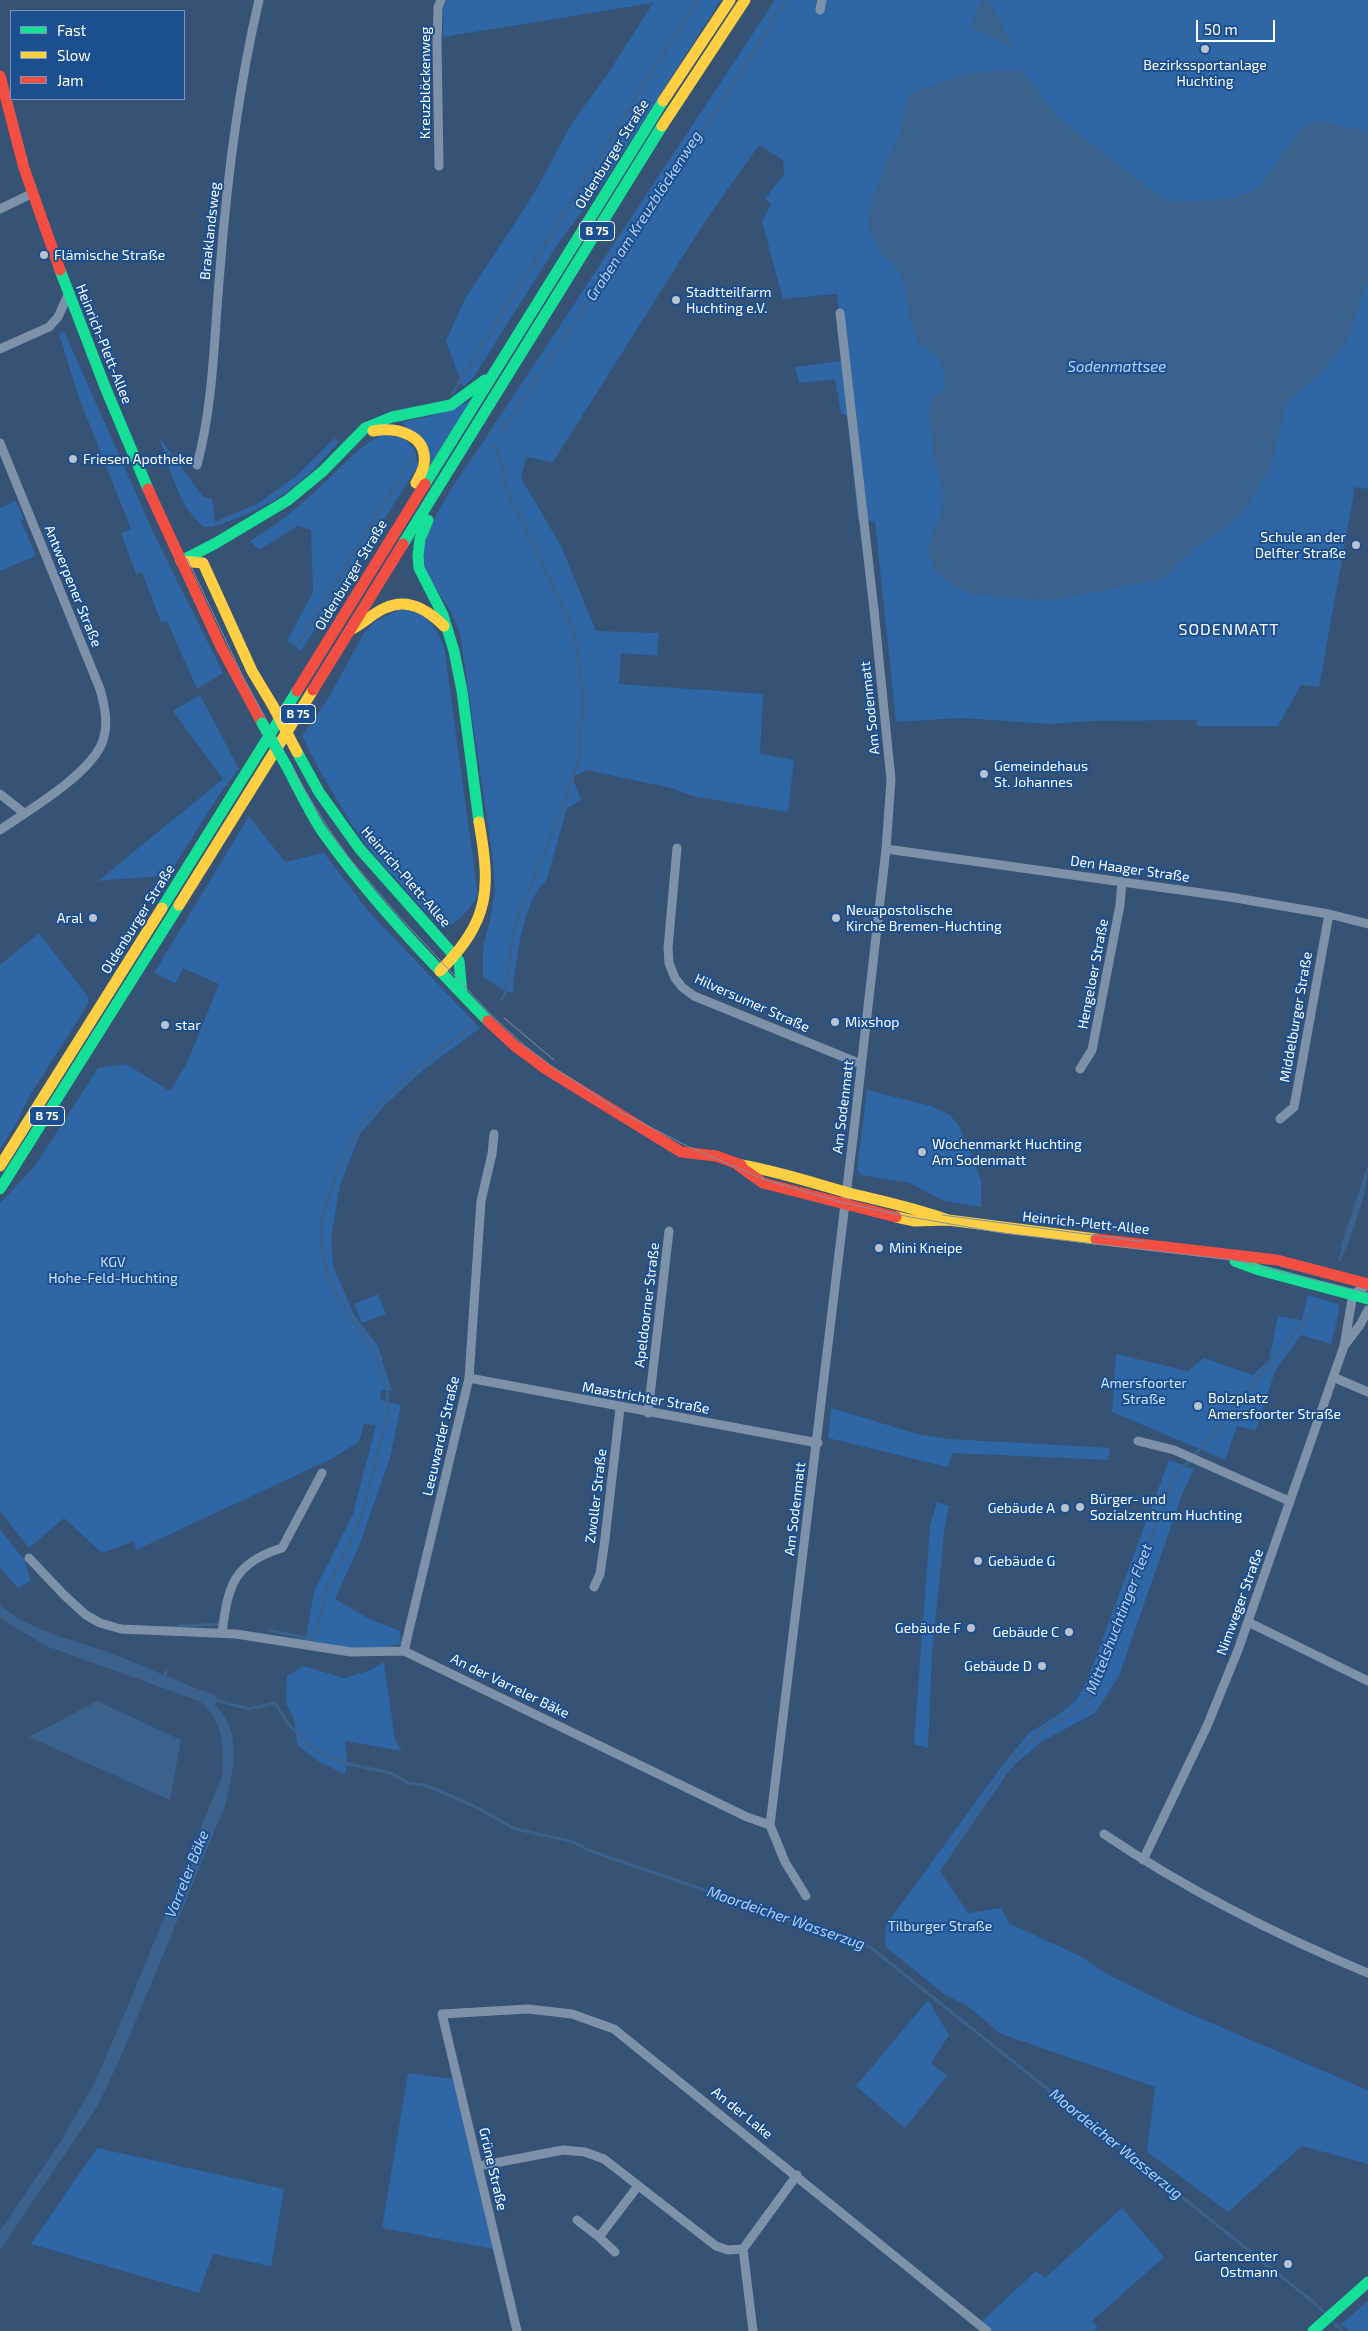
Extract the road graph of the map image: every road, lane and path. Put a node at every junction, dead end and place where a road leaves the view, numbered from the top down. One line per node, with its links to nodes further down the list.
1 (259, 0): 19 (street, Braaklandsweg)
2 (441, 0): 10 (street, Kreuzblöckenweg)
3 (730, 0): 16 (main road, Oldenburger Straße / B 75)
4 (744, 0): 20 (main road, Oldenburger Straße / B 75)
5 (822, 0): 6 (street)
6 (820, 10)
7 (0, 76): 9 (main road, Heinrich-Plett-Allee)
8 (0, 105): 9 (main road, Heinrich-Plett-Allee)
9 (12, 134): 11 (main road, Heinrich-Plett-Allee)
10 (439, 166)
11 (31, 194): 12 (street); 13 (main road, Heinrich-Plett-Allee)
12 (0, 209)
13 (68, 295): 15 (street); 22 (main road, Heinrich-Plett-Allee)
14 (840, 313): 29 (street, Am Sodenmatt)
15 (0, 349)
16 (493, 374): 17 (main road); 21 (main road, Oldenburger Straße / B 75)
17 (359, 433): 21 (main road); 22 (main road)
18 (0, 443): 26 (street, Antwerpener Straße)
19 (197, 465)
20 (445, 476): 23 (main road, Oldenburger Straße / B 75); 24 (main road)
21 (396, 530): 41 (main road, Oldenburger Straße / B 75)
22 (181, 560): 33 (main road, Heinrich-Plett-Allee, bridge); 34 (main road, Heinrich-Plett-Allee, bridge)
23 (350, 630): 24 (main road); 42 (main road, Oldenburger Straße / B 75)
24 (450, 633): 33 (main road)
25 (0, 794): 26 (street)
26 (24, 813): 27 (street)
27 (0, 830)
28 (677, 848): 36 (street, Hilversumer Straße)
29 (886, 849): 30 (street, Den Haager Straße); 36 (street, Am Sodenmatt)
30 (1122, 881): 31 (street, Den Haager Straße); 37 (street, Hengeloer Straße)
31 (1329, 914): 32 (street, Den Haager Straße); 38 (street, Middelburger Straße)
32 (1368, 924)
33 (455, 956): 34 (main road); 35 (main road, Heinrich-Plett-Allee)
34 (440, 971): 35 (main road, Heinrich-Plett-Allee)
35 (462, 994): 40 (main road, Heinrich-Plett-Allee)
36 (861, 1064): 43 (street, Am Sodenmatt)
37 (1080, 1068)
38 (1280, 1119)
39 (494, 1134): 54 (street, Leeuwarder Straße)
40 (735, 1164): 43 (main road, Heinrich-Plett-Allee); 44 (main road, Heinrich-Plett-Allee)
41 (0, 1166)
42 (0, 1188)
43 (846, 1192): 44 (street, Am Sodenmatt); 45 (main road, Heinrich-Plett-Allee)
44 (845, 1205): 45 (main road, Heinrich-Plett-Allee); 59 (street, Am Sodenmatt)
45 (948, 1220): 47 (main road, Heinrich-Plett-Allee)
46 (669, 1231): 57 (street, Apeldoorner Straße)
47 (1221, 1255): 48 (main road, Heinrich-Plett-Allee); 49 (main road, Heinrich-Plett-Allee)
48 (1368, 1284): 49 (street)
49 (1353, 1294): 50 (main road, Heinrich-Plett-Allee); 52 (street, Nimweger Straße)
50 (1368, 1299)
51 (1368, 1310): 52 (street, Nimweger Straße)
52 (1344, 1346): 53 (street, Nimweger Straße)
53 (1333, 1377): 55 (street); 61 (street, Nimweger Straße)
54 (469, 1378): 56 (street, Maastrichter Straße); 66 (street, Leeuwarder Straße)
55 (1368, 1392)
56 (620, 1408): 57 (street, Maastrichter Straße); 63 (street, Zwoller Straße)
57 (648, 1413): 59 (street, Maastrichter Straße)
58 (1138, 1441): 61 (street)
59 (818, 1443): 68 (street, Am Sodenmatt)
60 (322, 1473): 65 (street)
61 (1289, 1500): 64 (street, Nimweger Straße)
62 (28, 1558): 65 (street, An der Varreler Bäke)
63 (594, 1587)
64 (1248, 1622): 67 (street); 70 (street, Nimweger Straße)
65 (222, 1633): 66 (street, An der Varreler Bäke)
66 (404, 1651): 68 (street, An der Varreler Bäke)
67 (1368, 1681)
68 (770, 1825): 71 (street, Am Sodenmatt)
69 (1104, 1834): 70 (street)
70 (1143, 1860): 72 (street)
71 (806, 1896)
72 (1368, 1973)
73 (442, 2014): 74 (street, Grüne Straße); 75 (street, An der Lake)
74 (479, 2166): 76 (street); 82 (street, Grüne Straße)
75 (797, 2175): 79 (street); 84 (street, An der Lake)
76 (638, 2186): 78 (street); 79 (street)
77 (577, 2220): 78 (street)
78 (599, 2237): 80 (street)
79 (743, 2249): 83 (street)
80 (615, 2252)
81 (1368, 2282): 85 (main road)
82 (518, 2331)
83 (753, 2331)
84 (987, 2331)
85 (1313, 2331)

